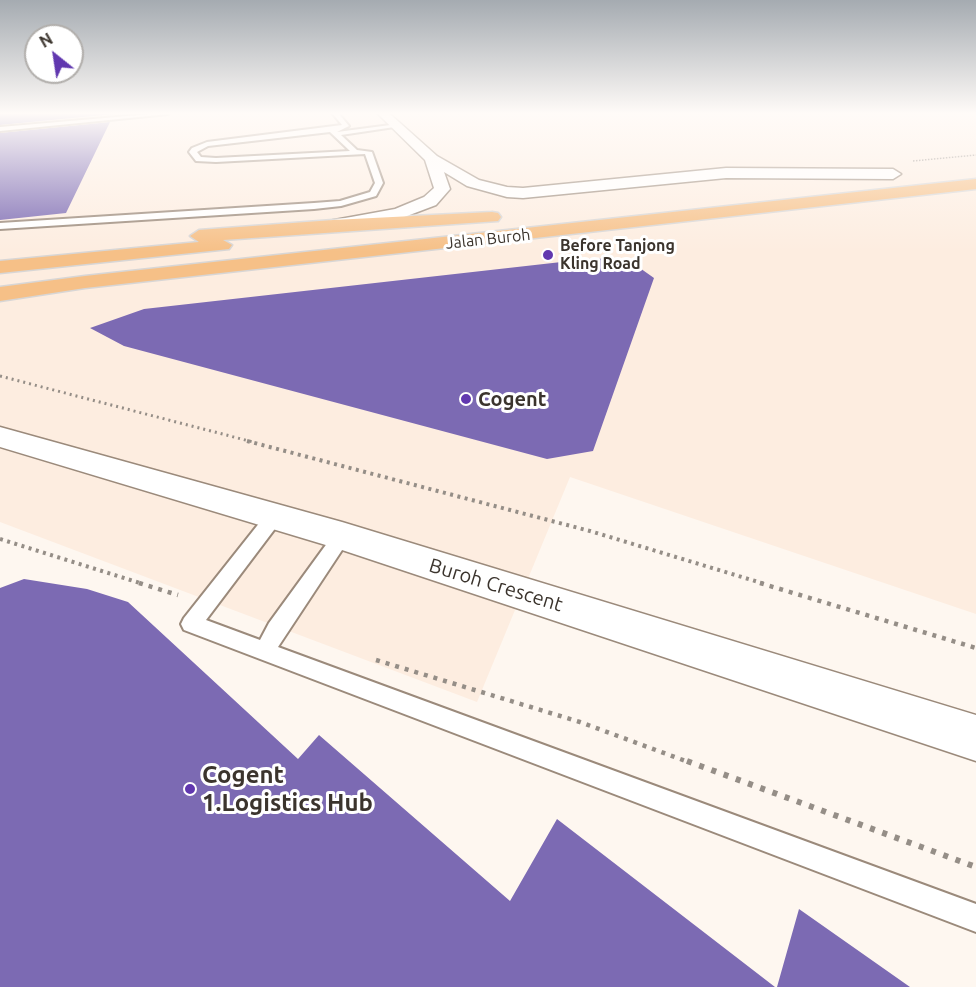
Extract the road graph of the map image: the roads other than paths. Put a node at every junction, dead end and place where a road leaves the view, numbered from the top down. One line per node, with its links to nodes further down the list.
1 (371, 160): 10 (lane)
2 (432, 160): 9 (street)
3 (434, 160): 4 (street)
4 (899, 173): 6 (main road)
5 (976, 184): 13 (main road, Jalan Buroh)
6 (750, 190)
7 (514, 215): 8 (main road, Jalan Buroh)
8 (492, 217): 9 (main road); 12 (main road, Jalan Buroh)
9 (333, 225): 11 (main road)
10 (0, 226)
11 (0, 252)
12 (0, 267)
13 (0, 294)
14 (5, 440): 15 (street, Buroh Crescent)
15 (274, 517): 16 (street, Buroh Crescent); 17 (lane)
16 (342, 536): 17 (lane); 18 (street, Buroh Crescent)
17 (265, 652): 19 (lane)
18 (976, 738)
19 (976, 918)

